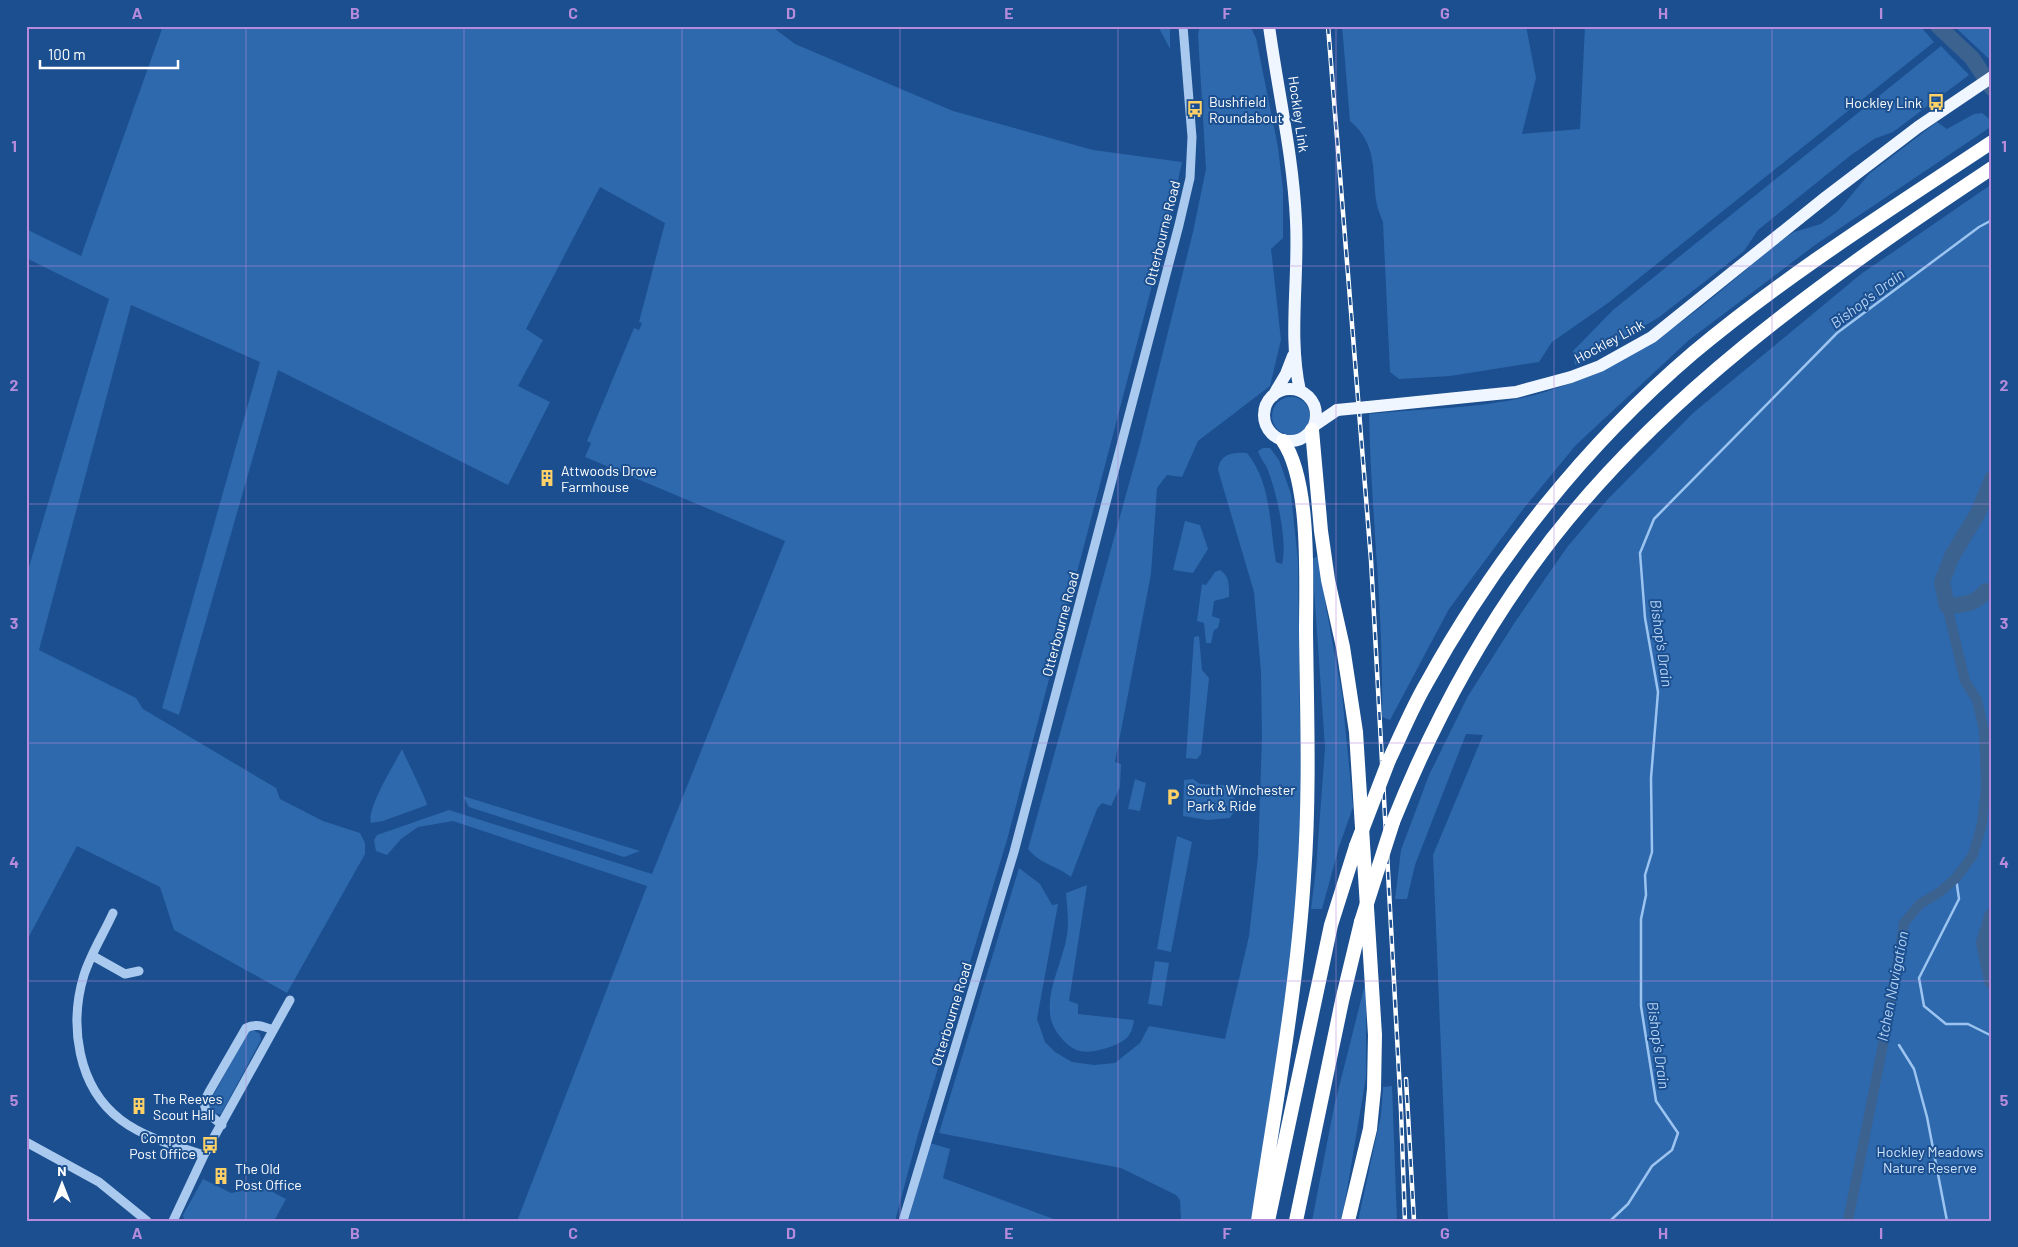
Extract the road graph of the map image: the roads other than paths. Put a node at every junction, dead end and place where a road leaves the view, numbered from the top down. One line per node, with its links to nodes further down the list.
1 (1183, 26): 23 (street, Otterbourne Road)
2 (1269, 28): 6 (main road, Hockley Link)
3 (1992, 77): 10 (main road, Hockley Link, bridge)
4 (1992, 142): 25 (highway, bridge)
5 (1992, 168): 26 (highway, bridge)
6 (1294, 353): 7 (main road, Hockley Link); 8 (main road, Hockley Link)
7 (1300, 391): 8 (main road); 9 (main road)
8 (1273, 396): 12 (main road)
9 (1313, 403): 10 (main road, Hockley Link); 11 (main road)
10 (1337, 410): 11 (main road, Hockley Link)
11 (1314, 427): 12 (main road); 27 (highway)
12 (1283, 441): 24 (highway)
13 (113, 913): 14 (street)
14 (93, 956): 15 (street); 20 (street)
15 (139, 971)
16 (290, 1000): 17 (street)
17 (273, 1030): 18 (street); 18 (street)
18 (222, 1125): 20 (street)
19 (26, 1142): 21 (street)
20 (204, 1155): 22 (street)
21 (147, 1221)
22 (173, 1221)
23 (903, 1221)
24 (1258, 1221)
25 (1268, 1221)
26 (1296, 1221)
27 (1348, 1221)

